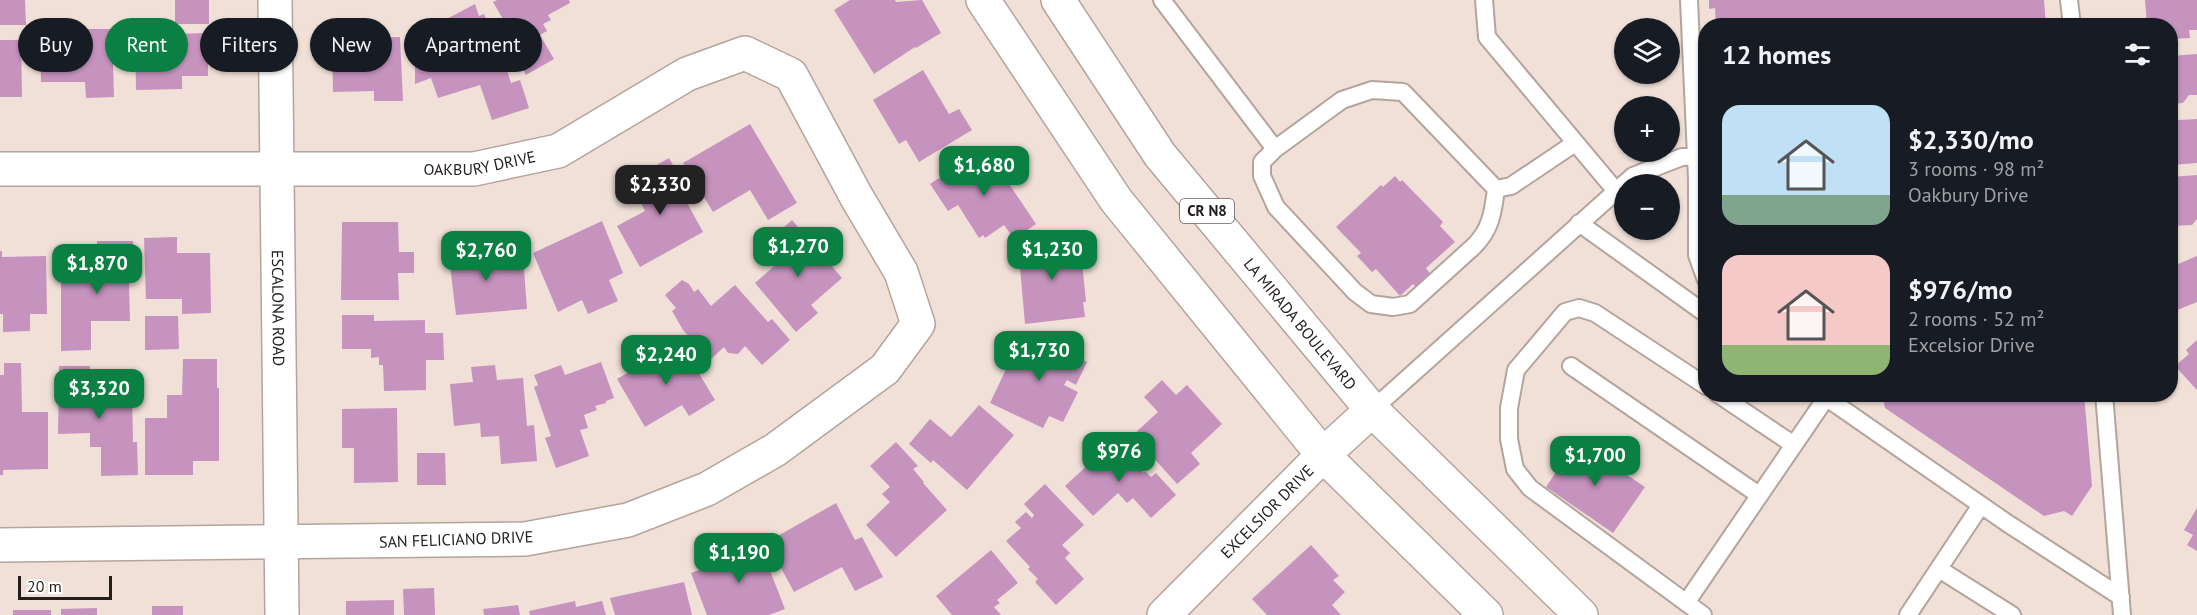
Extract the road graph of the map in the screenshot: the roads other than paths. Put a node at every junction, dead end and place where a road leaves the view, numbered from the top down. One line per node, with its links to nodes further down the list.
1 (275, 0): 14 (street, ESCALONA ROAD)
2 (983, 0): 32 (street)
3 (1058, 0): 30 (street, LA MIRADA BOULEVARD / CR N8)
4 (1162, 0): 11 (lane)
5 (1484, 0): 10 (lane)
6 (1689, 0): 9 (lane)
7 (2069, 0): 8 (lane)
8 (2071, 18)
9 (1698, 117)
10 (1575, 143): 16 (lane); 17 (lane)
11 (1275, 149): 16 (lane); 16 (lane)
12 (1698, 156): 15 (lane)
13 (0, 169): 14 (street, OAKBURY DRIVE)
14 (276, 170): 19 (street, OAKBURY DRIVE); 35 (street, ESCALONA ROAD)
15 (1638, 174)
16 (1496, 189)
17 (1614, 189)
18 (1614, 193): 20 (lane)
19 (856, 196): 35 (street, SAN FELICIANO DRIVE)
20 (1579, 223): 23 (lane); 30 (lane)
21 (1698, 230): 22 (lane)
22 (1698, 258)
23 (1698, 308)
24 (1571, 366): 33 (lane)
25 (1698, 381): 39 (lane)
26 (1730, 402): 31 (lane)
27 (1819, 402): 31 (lane)
28 (1832, 402): 34 (lane)
29 (2105, 402): 38 (lane)
30 (1372, 410): 32 (street, EXCELSIOR DRIVE); 43 (street, LA MIRADA BOULEVARD / CR N8)
31 (1794, 445): 33 (lane)
32 (1323, 455): 41 (street, EXCELSIOR DRIVE); 42 (street)
33 (1759, 495): 39 (lane)
34 (1981, 505): 37 (lane); 38 (lane)
35 (281, 543): 36 (street, SAN FELICIANO DRIVE); 40 (street, ESCALONA ROAD)
36 (0, 545)
37 (1939, 569): 45 (lane); 46 (lane)
38 (2121, 597): 47 (lane)
39 (1686, 603): 44 (lane)
40 (282, 615)
41 (1164, 615)
42 (1486, 615)
43 (1581, 615)
44 (1703, 615)
45 (1908, 615)
46 (2012, 615)
47 (2122, 615)

